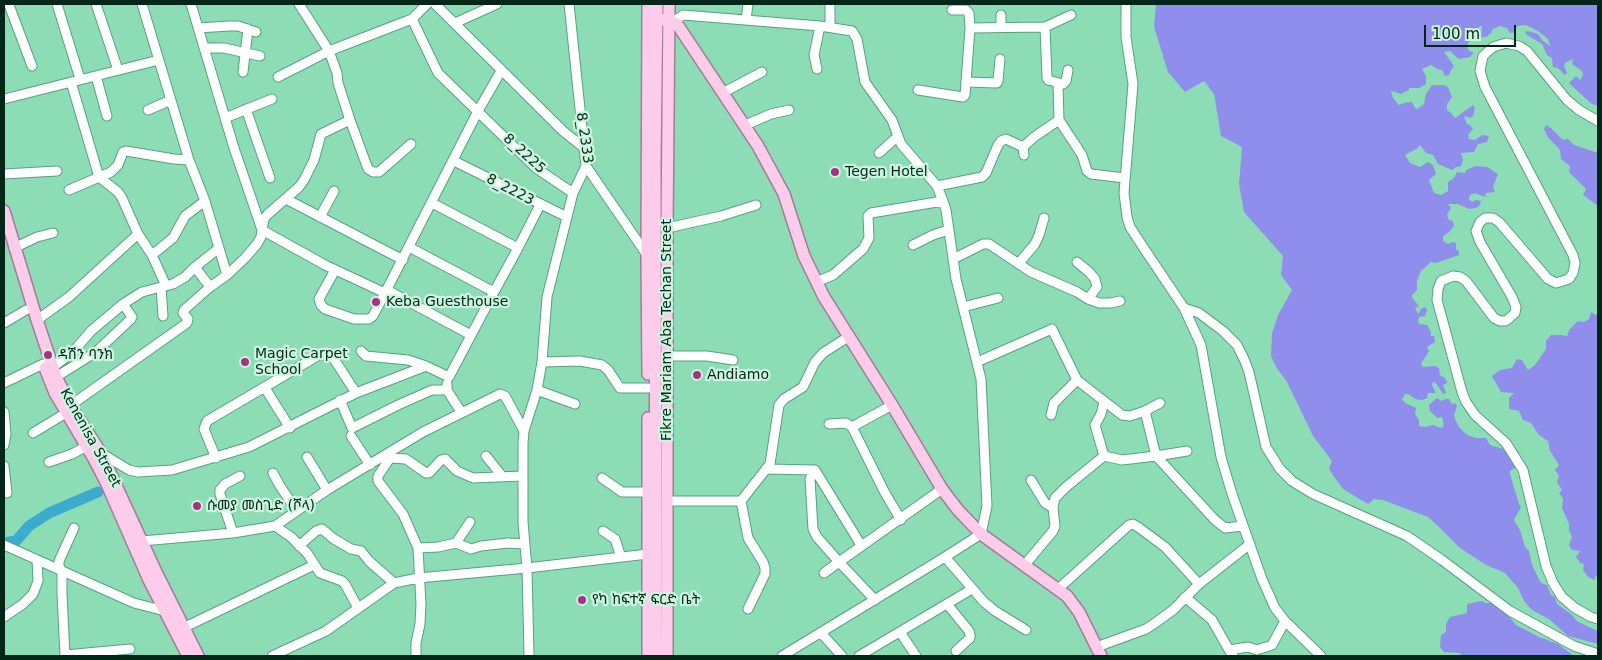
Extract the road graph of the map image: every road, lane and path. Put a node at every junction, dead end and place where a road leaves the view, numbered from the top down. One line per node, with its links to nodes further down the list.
1 (57, 4): 47 (street)
2 (96, 4): 40 (street)
3 (142, 4): 37 (street)
4 (191, 4): 29 (street)
5 (300, 4): 33 (street)
6 (427, 4): 21 (street)
7 (435, 4): 24 (street)
8 (497, 4): 24 (street)
9 (569, 4): 68 (street, 8_2333)
10 (648, 4): 105 (main road)
11 (657, 4): 20 (main road, Fikre Mariam Aba Techan Street)
12 (669, 4): 22 (main road, Fikre Mariam Aba Techan Street)
13 (748, 4): 23 (street)
14 (830, 4): 26 (street)
15 (1126, 4): 77 (street)
16 (8, 5): 38 (street)
17 (952, 10): 30 (street)
18 (1001, 15): 27 (street)
19 (1071, 15): 28 (street)
20 (657, 18): 22 (main road); 209 (main road, Fikre Mariam Aba Techan Street)
21 (412, 19): 33 (street); 59 (street, 8_2225)
22 (671, 20): 23 (street); 31 (main road); 93 (main road, Fikre Mariam Aba Techan Street)
23 (746, 20): 25 (street)
24 (455, 23): 42 (street)
25 (820, 26): 26 (street); 39 (street)
26 (830, 27): 66 (street)
27 (1000, 27): 28 (street); 30 (street)
28 (1045, 27): 50 (street)
29 (198, 28): 32 (street); 34 (street)
30 (970, 28): 49 (street)
31 (684, 30): 51 (main road); 78 (main road)
32 (204, 48): 34 (street); 61 (street)
33 (329, 51): 46 (street); 62 (street)
34 (246, 52): 35 (street); 43 (street)
35 (260, 56)
36 (1000, 59): 49 (street)
37 (159, 60): 40 (street); 55 (street)
38 (32, 66)
39 (817, 69)
40 (118, 70): 45 (street)
41 (1068, 70): 50 (street)
42 (501, 71): 59 (street); 68 (street)
43 (243, 72)
44 (762, 72): 51 (street)
45 (96, 76): 47 (street); 60 (street)
46 (278, 77)
47 (80, 79): 48 (street)
48 (71, 82): 53 (street); 75 (street)
49 (967, 82): 52 (street)
50 (1058, 84): 63 (street)
51 (728, 90): 65 (main road)
52 (918, 90)
53 (4, 99)
54 (272, 99): 56 (street)
55 (171, 100): 57 (street); 70 (street)
56 (246, 109): 61 (street); 76 (street)
57 (148, 110)
58 (790, 110): 65 (street)
59 (478, 111): 71 (street); 82 (street, 8_2225)
60 (107, 116)
61 (224, 118): 94 (street)
62 (350, 120): 67 (street); 83 (street)
63 (1059, 120): 77 (street); 79 (street)
64 (1598, 121): 231 (street)
65 (750, 123): 78 (main road)
66 (897, 137): 69 (street); 79 (street)
67 (411, 144)
68 (583, 147): 72 (street, 8_2333)
69 (879, 153)
70 (189, 160): 75 (street); 84 (street)
71 (454, 161): 86 (street); 87 (street, 8_2223)
72 (586, 166): 82 (street); 105 (street, 8_2333)
73 (57, 171): 74 (street)
74 (4, 174)
75 (99, 177): 80 (street); 97 (street)
76 (270, 178)
77 (1124, 178): 123 (street)
78 (784, 184): 113 (main road); 129 (main road)
79 (937, 186): 85 (street)
80 (69, 190)
81 (334, 192): 90 (street)
82 (573, 193): 91 (street)
83 (286, 198): 90 (street); 94 (street)
84 (204, 201): 102 (street); 104 (street)
85 (943, 201): 95 (street); 113 (street)
86 (432, 203): 100 (street); 103 (street)
87 (540, 205): 91 (street, 8_2223); 103 (street)
88 (756, 205): 93 (street)
89 (4, 211): 101 (main road, Kenenisa Street)
90 (320, 217): 107 (street)
91 (567, 217): 133 (street)
92 (1044, 218): 109 (street)
93 (667, 228): 131 (main road, Fikre Mariam Aba Techan Street)
94 (262, 230): 111 (street); 112 (street)
95 (948, 230): 99 (street); 106 (street)
96 (53, 233): 101 (street)
97 (138, 234): 104 (street); 126 (street)
98 (4, 235): 124 (main road, Kenenisa Street)
99 (913, 245)
100 (409, 247): 107 (street); 117 (street)
101 (14, 248): 126 (main road, Kenenisa Street)
102 (219, 248): 110 (street); 112 (street)
103 (518, 248): 117 (street)
104 (152, 255): 114 (street)
105 (647, 255): 142 (main road)
106 (953, 259): 109 (street); 122 (street)
107 (402, 260): 116 (street)
108 (1077, 262): 119 (street)
109 (1019, 263): 119 (street)
110 (195, 267): 114 (street); 115 (street)
111 (336, 270): 116 (street); 116 (street)
112 (227, 275): 115 (street)
113 (821, 280): 137 (main road)
114 (163, 287): 121 (street); 125 (street)
115 (210, 287): 151 (street)
116 (386, 292): 128 (street)
117 (494, 292): 128 (street)
118 (998, 298): 122 (street)
119 (1088, 299): 120 (street)
120 (1120, 301)
121 (123, 304): 136 (street); 136 (street)
122 (963, 307): 134 (street)
123 (1184, 308): 196 (street); 241 (street)
124 (26, 310): 127 (street); 136 (main road, Kenenisa Street)
125 (163, 316)
126 (37, 320): 136 (main road, Kenenisa Street)
127 (4, 323)
128 (471, 335): 138 (street)
129 (848, 337): 137 (main road); 175 (street)
130 (361, 352): 135 (street)
131 (668, 356): 132 (street); 189 (main road, Fikre Mariam Aba Techan Street)
132 (734, 360)
133 (542, 362): 142 (street); 144 (street)
134 (977, 362): 139 (street); 199 (street)
135 (426, 366): 138 (street); 145 (street)
136 (51, 369): 140 (street); 151 (main road, Kenenisa Street); 151 (main road, Kenenisa Street)
137 (876, 374): 150 (main road); 199 (main road)
138 (449, 377): 143 (street)
139 (1077, 380): 147 (street); 155 (street)
140 (4, 383)
141 (265, 388): 145 (street); 158 (street); 171 (street)
142 (648, 388): 186 (main road)
143 (448, 390): 146 (street); 154 (street)
144 (537, 390): 149 (street); 159 (street)
145 (356, 393): 146 (street)
146 (340, 400): 158 (street)
147 (1104, 402): 152 (street); 168 (street)
148 (1160, 402): 152 (street)
149 (575, 404)
150 (892, 405): 157 (street); 184 (main road)
151 (68, 409): 160 (street); 163 (main road, Kenenisa Street); 165 (main road, Kenenisa Street)
152 (1145, 411): 169 (street)
153 (4, 412): 162 (street)
154 (461, 412): 159 (street); 166 (street)
155 (1051, 415)
156 (829, 424): 157 (street)
157 (852, 427): 193 (street)
158 (290, 428): 171 (street)
159 (524, 431): 180 (street)
160 (33, 432)
161 (351, 436): 173 (street)
162 (4, 445)
163 (87, 446): 172 (street); 182 (main road, Kenenisa Street)
164 (1187, 451): 169 (street)
165 (101, 453): 171 (street); 182 (main road, Kenenisa Street)
166 (389, 456): 173 (street); 179 (street); 208 (street)
167 (486, 456): 179 (street)
168 (1104, 456): 169 (street); 191 (street)
169 (1156, 456): 196 (street)
170 (307, 457): 185 (street)
171 (216, 458)
172 (48, 462)
173 (370, 465): 185 (street)
174 (4, 466): 187 (street)
175 (766, 469): 176 (street); 190 (street)
176 (814, 470): 205 (street); 213 (street)
177 (273, 473): 192 (street)
178 (240, 476): 200 (street)
179 (502, 476): 180 (street)
180 (523, 476): 203 (street)
181 (602, 478): 186 (street)
182 (110, 480): 188 (main road, Kenenisa Street)
183 (1031, 480): 191 (street)
184 (942, 489): 193 (street); 199 (main road)
185 (327, 490): 192 (street)
186 (648, 492): 209 (main road)
187 (7, 494)
188 (116, 495): 201 (main road, Kenenisa Street); 229 (main road, Kenenisa Street)
189 (668, 501): 190 (street); 209 (main road, Fikre Mariam Aba Techan Street)
190 (740, 501): 228 (street)
191 (1053, 508): 214 (street)
192 (296, 510): 195 (street)
193 (901, 520): 205 (street)
194 (470, 522): 202 (street)
195 (274, 526): 200 (street); 206 (street)
196 (1243, 526): 204 (street)
197 (74, 528): 217 (street)
198 (603, 531): 210 (street)
199 (982, 531): 211 (street); 214 (main road); 222 (main road)
200 (232, 533): 201 (street)
201 (142, 540): 233 (main road, Kenenisa Street)
202 (456, 543): 203 (street); 208 (street)
203 (525, 544): 216 (street)
204 (1250, 544): 221 (street); 232 (street)
205 (861, 545): 213 (street)
206 (299, 546): 215 (street); 220 (street)
207 (7, 547): 212 (street)
208 (418, 548): 219 (street)
209 (657, 555): 210 (street); 248 (main road); 249 (main road, Fikre Mariam Aba Techan Street); 250 (main road, Fikre Mariam Aba Techan Street)
210 (621, 557): 216 (street)
211 (946, 557): 223 (street); 225 (street)
212 (37, 560): 217 (street); 230 (street)
213 (839, 562): 218 (street); 225 (street)
214 (1028, 562): 222 (main road)
215 (314, 565): 227 (street); 233 (street)
216 (527, 568): 219 (street); 247 (street)
217 (62, 572): 229 (street); 242 (street)
218 (824, 573)
219 (418, 578): 220 (street); 246 (street)
220 (394, 583): 227 (street)
221 (1199, 584): 222 (street); 224 (street)
222 (1060, 587): 239 (main road)
223 (972, 589): 226 (street); 234 (street)
224 (1185, 597): 239 (street); 240 (street)
225 (875, 600): 236 (street)
226 (947, 604): 235 (street); 238 (street)
227 (358, 608): 245 (street)
228 (748, 610)
229 (165, 611): 243 (main road, Kenenisa Street)
230 (4, 617)
231 (1598, 619)
232 (1284, 621): 240 (street); 255 (street)
233 (183, 628): 244 (main road, Kenenisa Street)
234 (1026, 630)
235 (900, 632): 253 (street); 254 (street)
236 (821, 633): 251 (street); 252 (street)
237 (130, 649): 242 (street)
238 (956, 651)
239 (1103, 653)
240 (1231, 653)
241 (1598, 654)
242 (65, 656)
243 (188, 656)
244 (198, 656)
245 (272, 656)
246 (416, 656)
247 (529, 656)
248 (648, 656)
249 (656, 656)
250 (667, 656)
251 (782, 656)
252 (842, 656)
253 (860, 656)
254 (916, 656)
255 (1321, 656)

